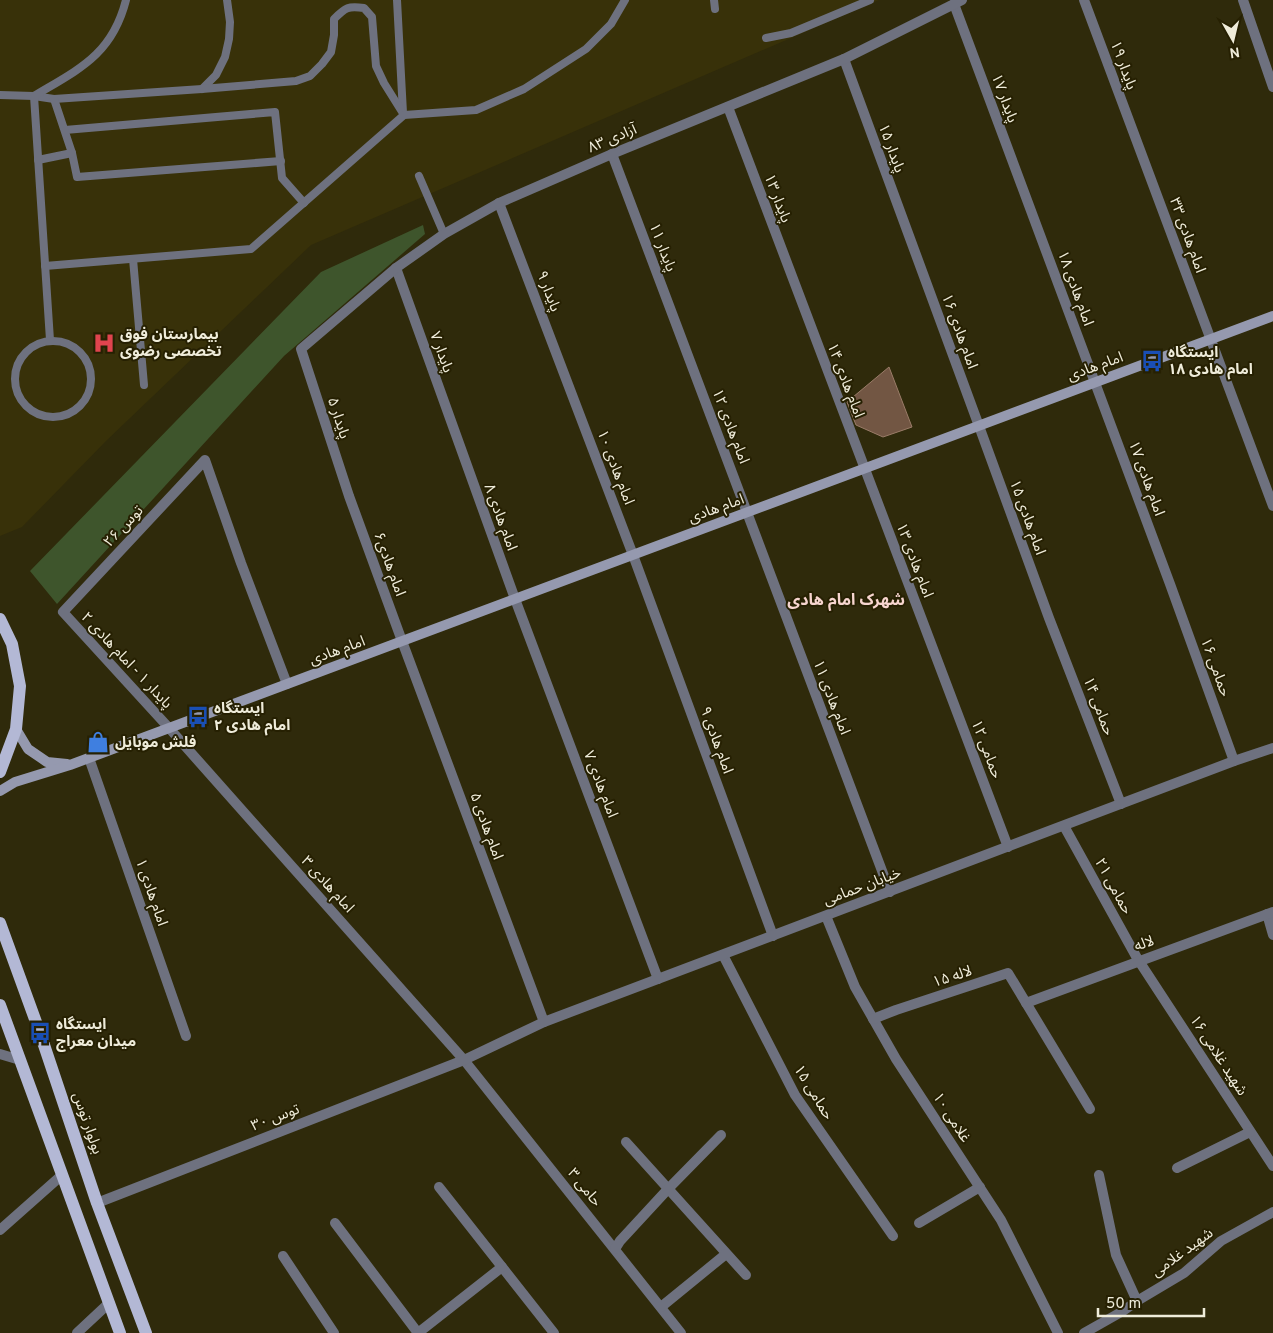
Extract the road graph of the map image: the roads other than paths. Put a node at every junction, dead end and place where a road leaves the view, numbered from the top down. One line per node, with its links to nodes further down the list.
1 (227, 0): 14 (lane)
2 (397, 0): 19 (lane)
3 (625, 0): 19 (lane)
4 (714, 0): 10 (lane)
5 (870, 0): 11 (lane)
6 (1084, 0): 21 (street, پایدار ۱۹)
7 (1244, 0): 13 (street)
8 (958, 2): 12 (street, آزادی ۸۳); 29 (street, پایدار ۱۷)
9 (125, 3): 16 (lane)
10 (715, 9)
11 (766, 38)
12 (844, 59): 18 (street, آزادی ۸۳); 31 (street, پایدار ۱۵)
13 (1273, 87)
14 (202, 89): 17 (lane); 19 (lane)
15 (0, 95): 16 (lane)
16 (34, 96): 17 (lane); 24 (lane)
17 (54, 99): 20 (lane)
18 (728, 107): 23 (street, آزادی ۸۳); 35 (street, پایدار ۱۳)
19 (404, 115): 27 (lane)
20 (65, 130): 22 (lane); 25 (lane)
21 (1137, 142): 38 (street, امام هادی ۳۳)
22 (72, 153): 24 (lane); 25 (lane)
23 (612, 154): 28 (street, آزادی ۸۳); 40 (street, پایدار ۱۱)
24 (38, 160): 33 (lane)
25 (281, 161): 27 (lane)
26 (419, 176): 30 (lane)
27 (304, 202): 32 (lane)
28 (499, 203): 30 (street, آزادی ۸۳); 43 (street, پایدار ۹)
29 (1028, 203): 41 (street, امام هادی ۱۸)
30 (444, 234): 34 (street, آزادی ۸۳)
31 (913, 247): 44 (street, امام هادی ۱۶)
32 (134, 259): 33 (lane); 42 (lane)
33 (45, 266): 37 (lane)
34 (396, 268): 39 (street, آزادی ۸۳); 45 (street, پایدار ۷)
35 (801, 301): 46 (street, امام هادی ۱۴)
36 (1273, 316): 38 (main road, امام هادی)
37 (50, 340): 37 (lane)
38 (1210, 340): 41 (main road, امام هادی); 48 (street, امام هادی ۳۳)
39 (301, 349): 47 (street, پایدار ۵)
40 (686, 351): 49 (street, امام هادی ۱۲)
41 (1095, 383): 44 (main road, امام هادی); 51 (street, امام هادی ۱۷)
42 (144, 385)
43 (570, 390): 50 (street, امام هادی ۱۰)
44 (979, 426): 46 (main road, امام هادی); 54 (street, امام هادی ۱۵)
45 (460, 445): 52 (street, امام هادی ۸)
46 (864, 469): 49 (main road, امام هادی); 57 (street, امام هادی ۱۳)
47 (349, 496): 56 (street, امام هادی۶)
48 (1273, 506)
49 (747, 513): 50 (main road, امام هادی); 70 (street, امام هادی ۱۱)
50 (633, 555): 52 (main road, امام هادی); 74 (street, امام هادی ۹)
51 (1170, 584): 63 (street, حمامی ۱۶)
52 (515, 599): 56 (main road, امام هادی); 78 (street, امام هادی ۷)
53 (63, 612): 58 (street, توس ۲۶); 60 (street, پایدار ۱ - امام هادی ۲)
54 (1049, 618): 67 (street, حمامی ۱۴)
55 (0, 619): 59 (main road)
56 (402, 641): 58 (main road, امام هادی); 82 (street, امام هادی ۵)
57 (938, 662): 69 (street, حمامی ۱۲)
58 (287, 684): 60 (main road, امام هادی)
59 (16, 728): 64 (main road); 65 (main road)
60 (170, 728): 62 (main road, امام هادی); 86 (street, امام هادی ۳)
61 (1273, 748): 63 (street, خیابان حمامی)
62 (89, 758): 64 (main road, امام هادی); 83 (street, امام هادی ۱)
63 (1234, 761): 67 (street, خیابان حمامی)
64 (70, 765): 66 (main road, امام هادی)
65 (0, 772)
66 (0, 791)
67 (1121, 804): 68 (street, خیابان حمامی)
68 (1064, 826): 69 (street, خیابان حمامی); 77 (street, حمامی ۲۱)
69 (1008, 847): 70 (street, خیابان حمامی)
70 (890, 892): 72 (street, خیابان حمامی)
71 (1270, 913): 75 (street); 77 (street, لاله)
72 (826, 916): 74 (street, خیابان حمامی); 81 (street, غلامی ۱۰)
73 (0, 923): 98 (main road, بولوار توس)
74 (773, 936): 76 (street, خیابان حمامی)
75 (1273, 936)
76 (723, 954): 78 (street, خیابان حمامی); 103 (street, حمامی ۱۵)
77 (1139, 961): 79 (street, لاله); 88 (street, شهید غلامی ۱۶)
78 (658, 979): 82 (street, خیابان حمامی)
79 (1026, 1003): 81 (street, لاله ۱۵); 87 (street)
80 (0, 1005): 85 (main road)
81 (873, 1019): 96 (street, غلامی ۱۰)
82 (544, 1022): 86 (street, خیابان حمامی)
83 (186, 1036)
84 (0, 1054): 85 (street)
85 (20, 1060): 93 (main road)
86 (464, 1060): 98 (street, توس ۳۰); 104 (street, حامی ۳)
87 (1090, 1110)
88 (1250, 1132): 91 (street, شهید غلامی ۱۶); 92 (street)
89 (721, 1136): 97 (street)
90 (626, 1142): 97 (street)
91 (1273, 1166)
92 (1177, 1168)
93 (62, 1175): 102 (street); 110 (main road)
94 (1099, 1175): 109 (street)
95 (439, 1187): 107 (street)
96 (980, 1187): 101 (street); 119 (street, غلامی ۱۰)
97 (668, 1189): 104 (street); 105 (street)
98 (97, 1203): 114 (main road, بولوار توس)
99 (1273, 1212): 109 (street, شهید غلامی)
100 (334, 1223): 116 (street)
101 (919, 1223)
102 (0, 1230)
103 (893, 1236)
104 (616, 1249): 111 (street, حامی ۳)
105 (726, 1254): 108 (street); 111 (street)
106 (283, 1256): 115 (street)
107 (502, 1267): 116 (street); 117 (street)
108 (746, 1275)
109 (1137, 1301): 120 (street, شهید غلامی)
110 (108, 1304): 112 (street); 113 (main road)
111 (661, 1307): 118 (street, حامی ۳)
112 (77, 1333)
113 (120, 1333)
114 (146, 1333)
115 (334, 1333)
116 (418, 1333)
117 (554, 1333)
118 (682, 1333)
119 (1058, 1333)
120 (1084, 1333)

